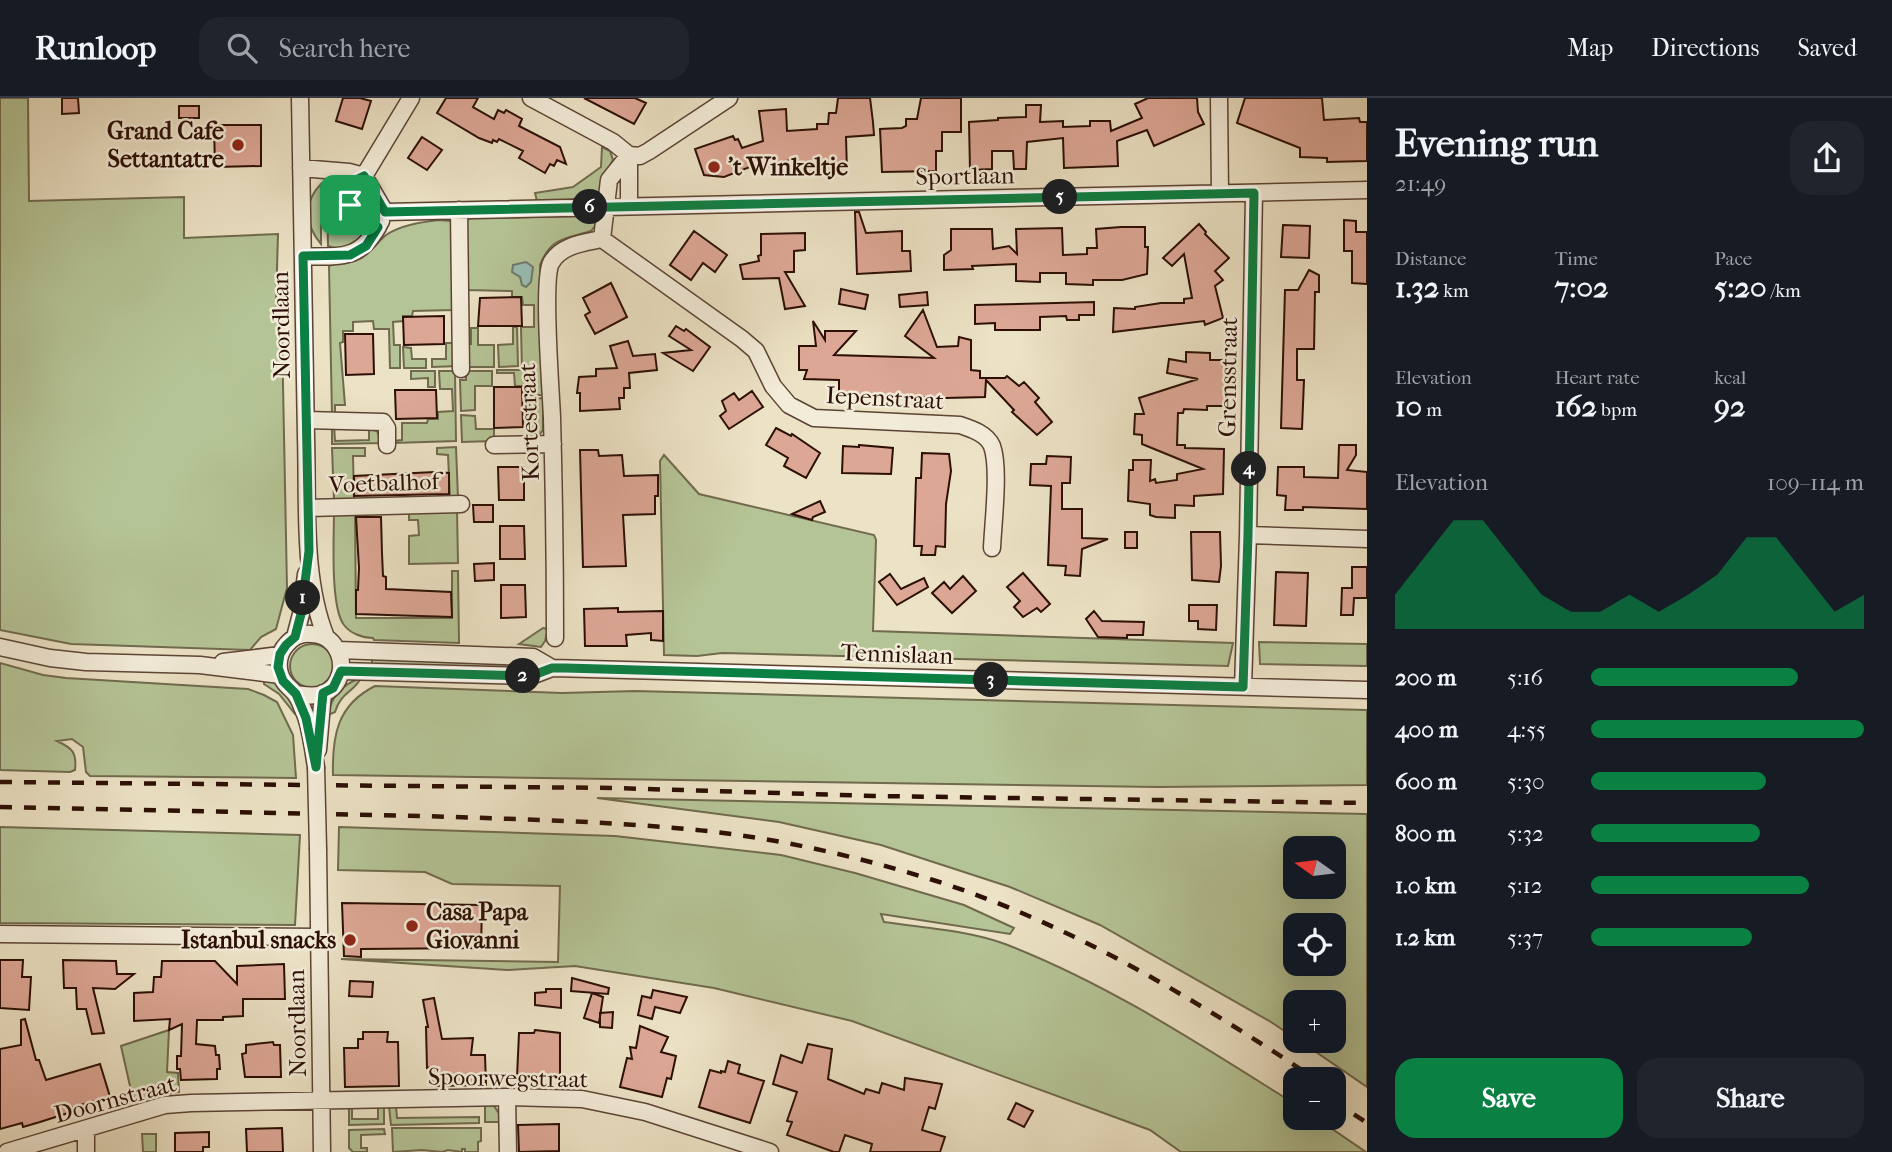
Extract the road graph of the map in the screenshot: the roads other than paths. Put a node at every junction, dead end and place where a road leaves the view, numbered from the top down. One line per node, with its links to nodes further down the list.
1 (300, 98): 7 (street, Noordlaan)
2 (411, 98): 8 (street)
3 (531, 98): 6 (street)
4 (729, 98): 6 (street)
5 (1219, 98): 10 (street)
6 (629, 155): 12 (street); 13 (street)
7 (302, 168): 8 (street); 17 (street, Noordlaan)
8 (364, 176): 15 (street); 15 (street)
9 (1367, 190): 11 (street, Sportlaan)
10 (1220, 193): 11 (street, Sportlaan); 13 (street, Sportlaan)
11 (1254, 193): 25 (street, Grensstraat)
12 (606, 206): 13 (street, Sportlaan); 14 (street, Sportlaan); 16 (street)
13 (629, 206)
14 (459, 210): 15 (street, Sportlaan); 18 (street)
15 (382, 220): 17 (street)
16 (602, 239): 20 (street, Kortestraat); 27 (street, Iepenstraat)
17 (303, 256): 19 (street, Noordlaan)
18 (461, 369)
19 (306, 420): 22 (street, Voetbalhof); 24 (street, Noordlaan)
20 (553, 444): 21 (street); 31 (street, Kortestraat)
21 (494, 445)
22 (387, 446)
23 (461, 504): 24 (street, Voetbalhof)
24 (308, 508): 28 (street, Noordlaan)
25 (1248, 535): 26 (street); 39 (street, Grensstraat)
26 (1367, 539)
27 (992, 548)
28 (309, 551): 29 (street, Noordlaan); 30 (street, Noordlaan)
29 (295, 637): 30 (street); 34 (street, Noordlaan)
30 (326, 637): 33 (street, Noordlaan)
31 (555, 638)
32 (0, 647): 35 (street)
33 (338, 650): 36 (street, Tennislaan); 37 (street)
34 (280, 654): 35 (street); 38 (street)
35 (200, 664): 38 (street)
36 (552, 668): 37 (street, Tennislaan); 39 (street, Tennislaan)
37 (341, 671): 41 (street)
38 (280, 675): 42 (street, Noordlaan)
39 (1243, 687): 40 (street, Tennislaan)
40 (1367, 690)
41 (323, 693): 42 (street); 43 (street, Noordlaan)
42 (296, 694): 43 (street, Noordlaan)
43 (316, 767): 45 (street, Noordlaan, bridge)
44 (0, 934): 45 (street)
45 (318, 937): 47 (street, Noordlaan)
46 (507, 1097): 47 (street, Spoorwegstraat); 52 (street); 53 (street, Spoorwegstraat)
47 (321, 1101): 48 (street, Doornstraat); 51 (street, Noordlaan)
48 (86, 1130): 49 (street, Doornstraat); 50 (street)
49 (7, 1152)
50 (86, 1152)
51 (322, 1152)
52 (508, 1152)
53 (770, 1152)

